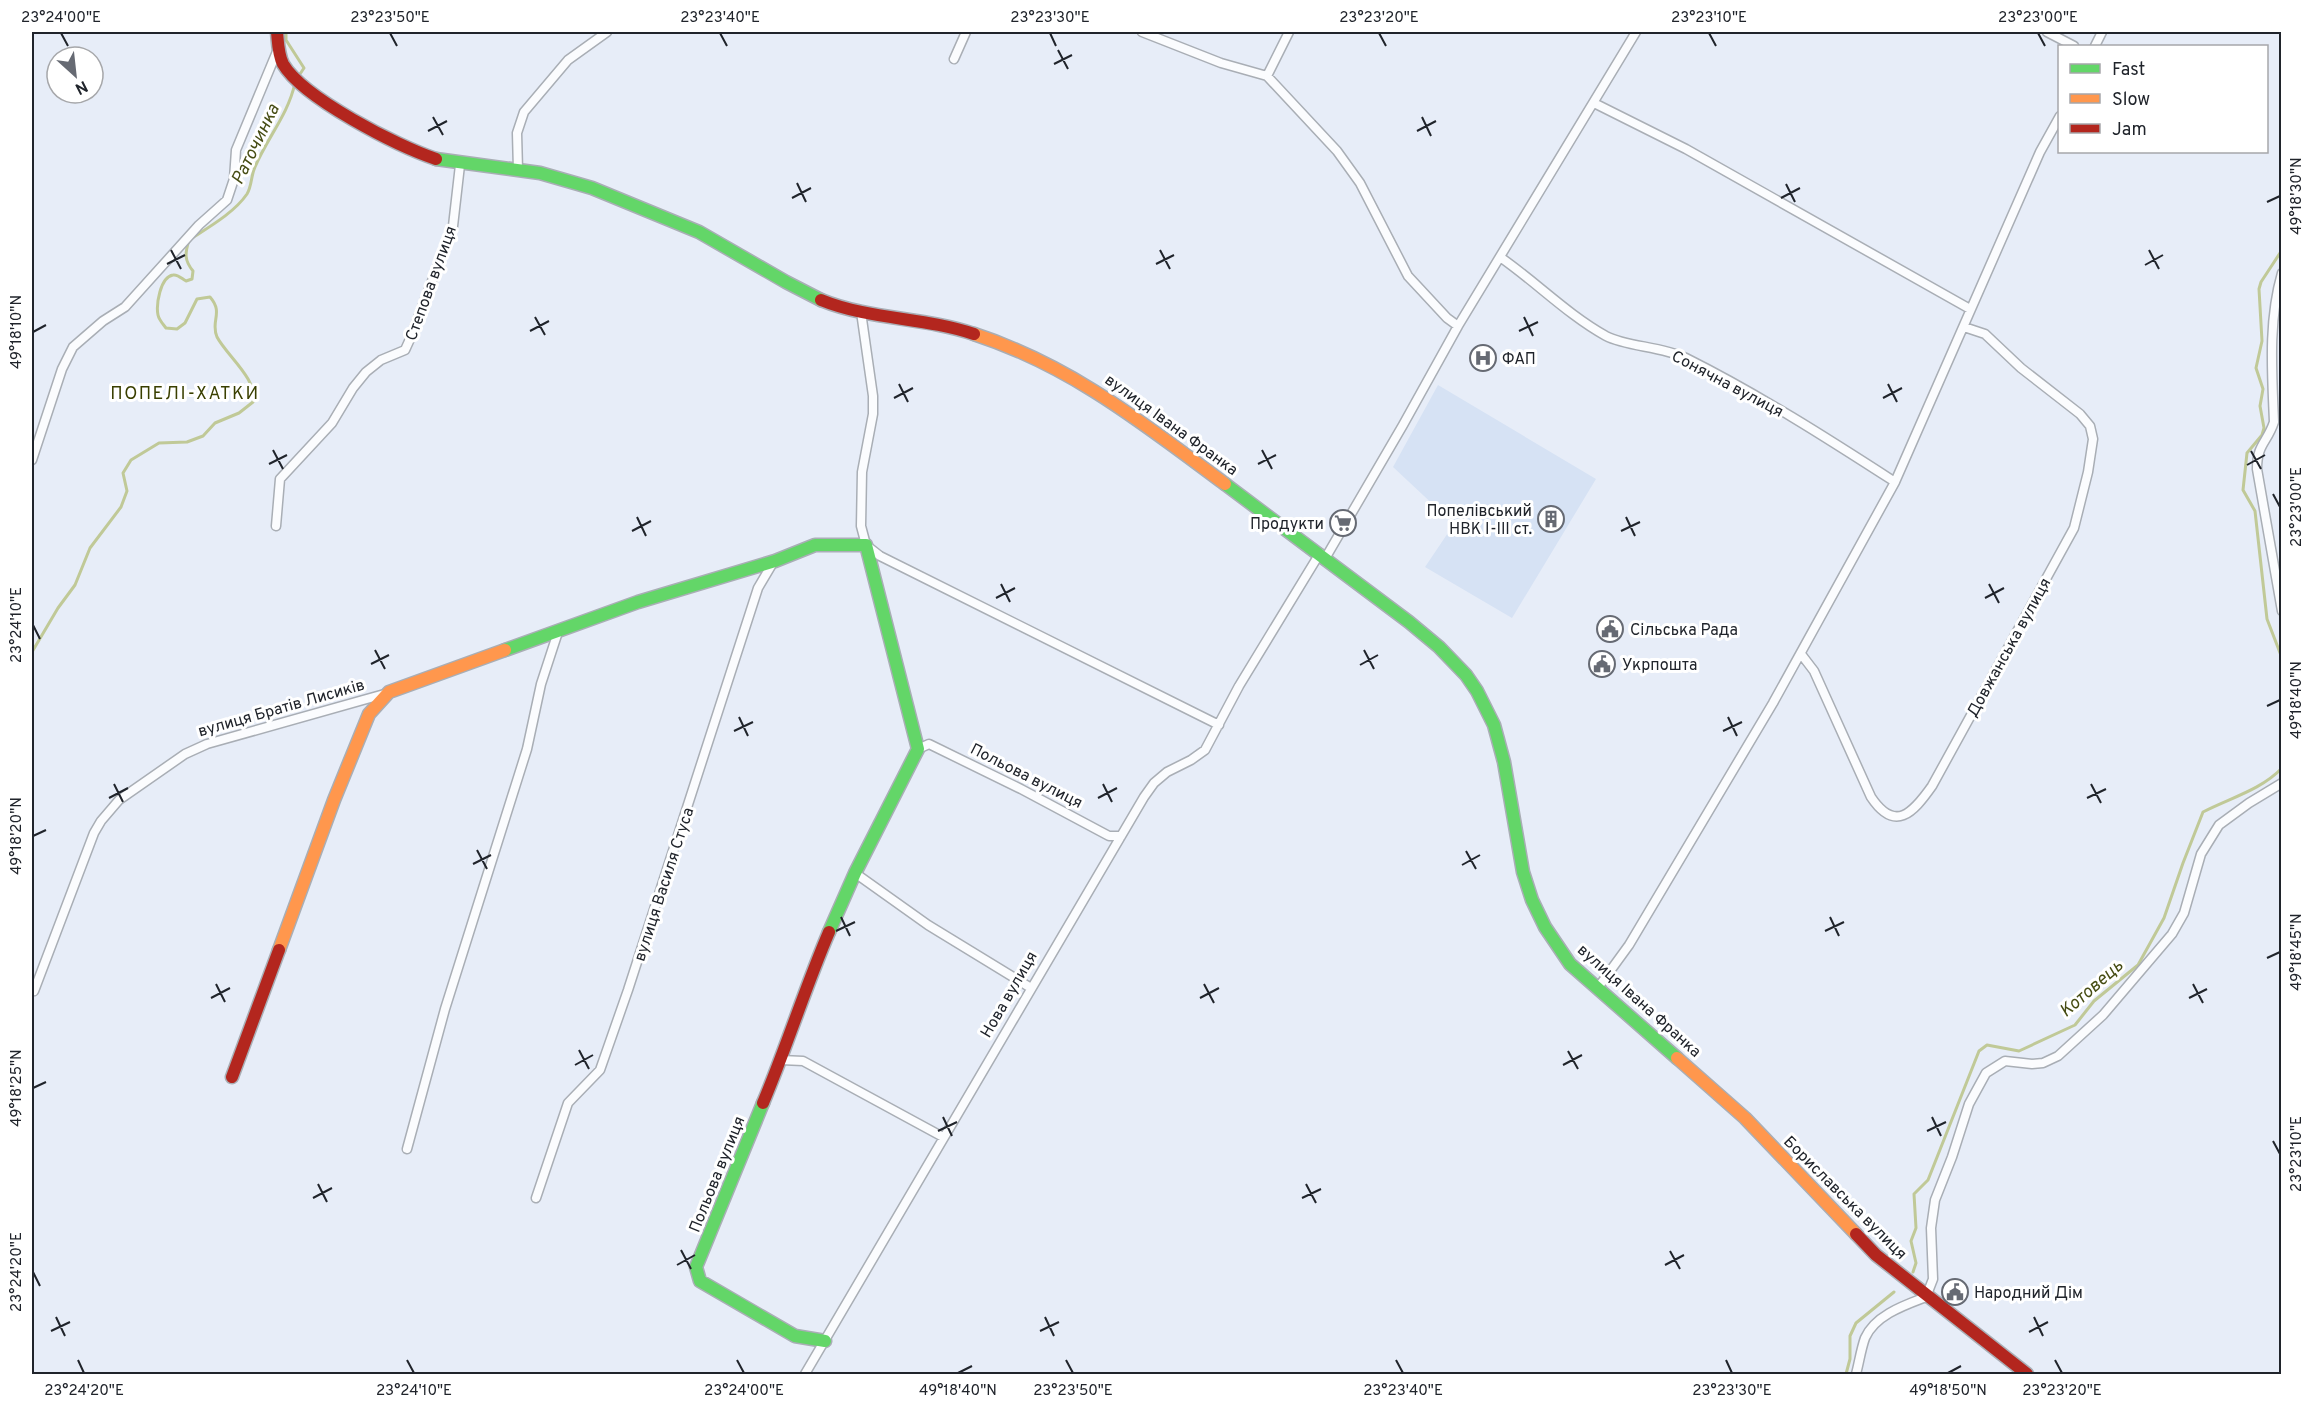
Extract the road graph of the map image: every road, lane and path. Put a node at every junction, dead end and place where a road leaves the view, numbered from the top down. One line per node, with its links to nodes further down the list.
1 (277, 32): 9 (main road, вулиця Івана Франка)
2 (607, 32): 15 (street)
3 (966, 32): 10 (street)
4 (1142, 32): 11 (street)
5 (1289, 32): 11 (street)
6 (1636, 32): 12 (street)
7 (2047, 32): 8 (street)
8 (2072, 45)
9 (278, 48): 14 (main road, вулиця Івана Франка); 22 (street)
10 (954, 59)
11 (1267, 76): 20 (street)
12 (1594, 103): 16 (street); 18 (street)
13 (2058, 120): 18 (street)
14 (460, 165): 15 (main road, вулиця Івана Франка); 24 (street, Степова вулиця)
15 (518, 170): 19 (main road, вулиця Івана Франка)
16 (1500, 257): 20 (street); 23 (street, Сонячна вулиця)
17 (2282, 273): 28 (street)
18 (1970, 309): 21 (street)
19 (861, 312): 25 (street); 26 (main road, вулиця Івана Франка)
20 (1458, 326): 26 (street)
21 (1964, 327): 23 (street); 30 (street, Довжанська вулиця)
22 (32, 460)
23 (1895, 482): 30 (street)
24 (276, 526)
25 (866, 545): 27 (main road, вулиця Братів Лисиків); 32 (street); 33 (main road)
26 (1323, 555): 32 (street, Нова вулиця); 38 (main road, вулиця Івана Франка)
27 (775, 561): 29 (main road, вулиця Братів Лисиків); 45 (street, вулиця Василя Стуса)
28 (2282, 611)
29 (558, 633): 31 (main road, вулиця Братів Лисиків); 44 (street)
30 (1801, 654): 38 (street)
31 (389, 692): 39 (street, вулиця Братів Лисиків); 41 (main road, вулиця Братів Лисиків)
32 (1219, 725): 35 (street, Нова вулиця)
33 (921, 743): 35 (street, Польова вулиця); 36 (main road, Польова вулиця)
34 (2282, 783): 46 (street)
35 (1121, 836): 37 (street, Нова вулиця)
36 (855, 873): 37 (street); 40 (main road, Польова вулиця)
37 (1031, 988): 43 (street, Нова вулиця)
38 (1597, 989): 42 (main road, вулиця Івана Франка)
39 (34, 992)
40 (781, 1060): 43 (street); 47 (main road, Польова вулиця)
41 (232, 1077)
42 (1745, 1118): 46 (main road, Бориславська вулиця)
43 (943, 1137): 47 (street, Нова вулиця)
44 (407, 1149)
45 (536, 1198)
46 (1926, 1297): 49 (street); 50 (main road, Бориславська вулиця)
47 (825, 1341): 48 (street, Нова вулиця)
48 (805, 1374)
49 (1856, 1374)
50 (2027, 1374)

